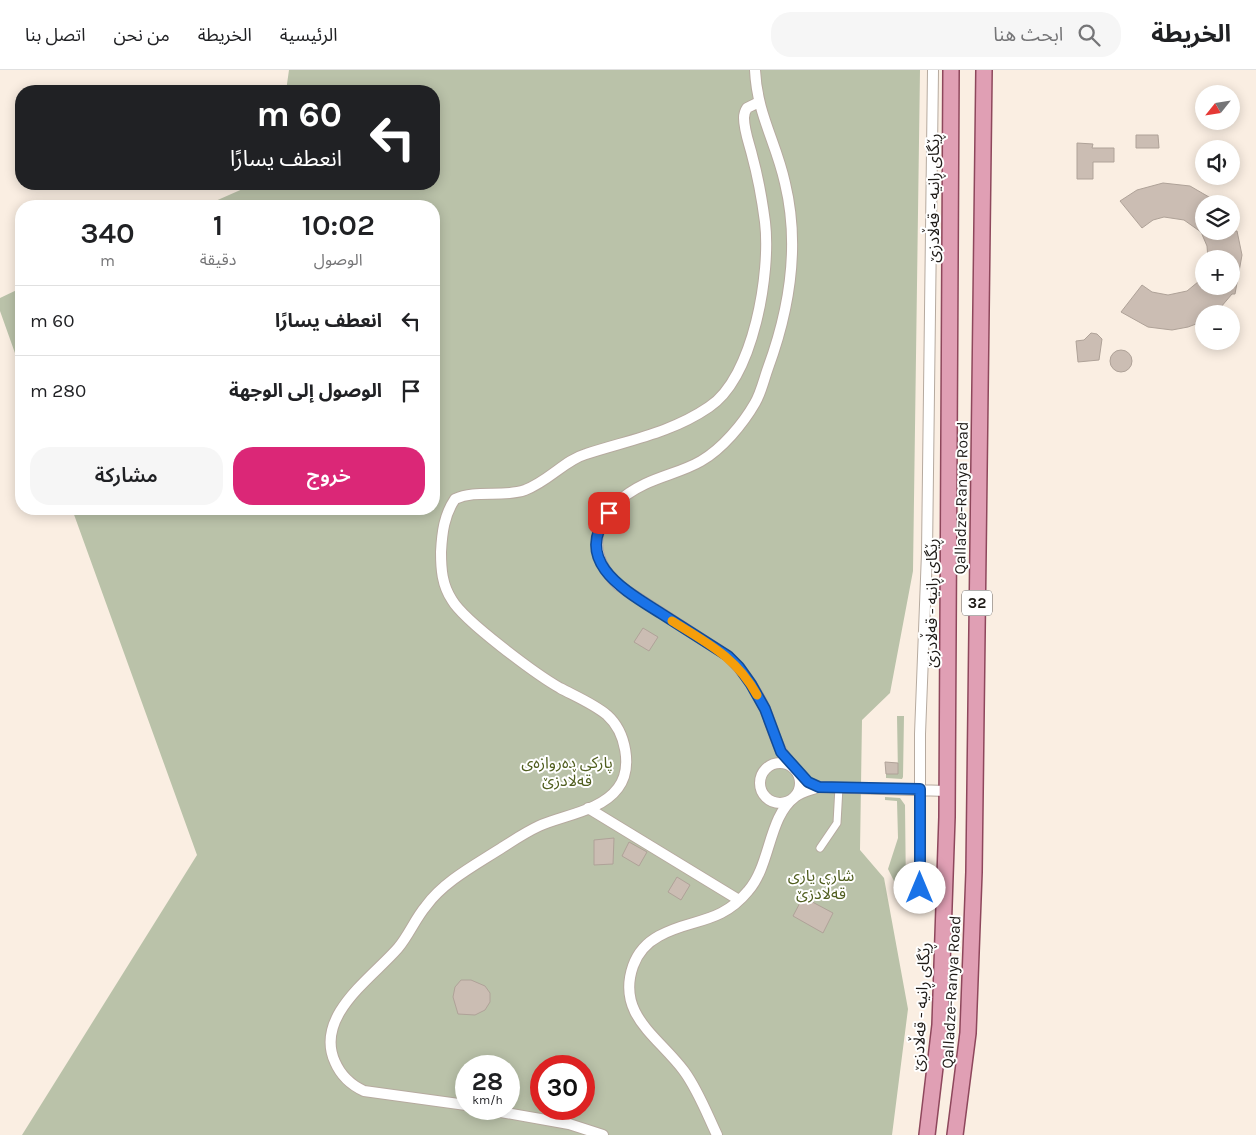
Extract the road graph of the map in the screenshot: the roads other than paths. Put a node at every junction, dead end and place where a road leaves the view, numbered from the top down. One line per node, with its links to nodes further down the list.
1 (755, 70): 5 (street)
2 (933, 70): 11 (street)
3 (951, 70): 12 (main road, ڕێگای ڕانیە - قەڵادزێ / 32)
4 (984, 70): 25 (main road, Qalladze-Ranya Road / 32)
5 (759, 102): 6 (street); 15 (street)
6 (775, 738): 7 (street); 8 (street)
7 (764, 770): 8 (street); 14 (street)
8 (796, 770): 9 (street); 13 (street)
9 (819, 787): 10 (street); 13 (street)
10 (839, 787): 11 (street); 17 (street)
11 (920, 789): 12 (street); 18 (street)
12 (947, 791): 24 (main road, ڕێگای ڕانیە - قەڵادزێ / 32)
13 (794, 798): 14 (street); 16 (street)
14 (769, 800): 16 (street)
15 (588, 808): 19 (street); 20 (street)
16 (778, 821): 19 (street)
17 (820, 848)
18 (920, 888)
19 (739, 900): 23 (street)
20 (455, 1103)
21 (520, 1115): 22 (street)
22 (603, 1135)
23 (717, 1135)
24 (927, 1135)
25 (955, 1135)

